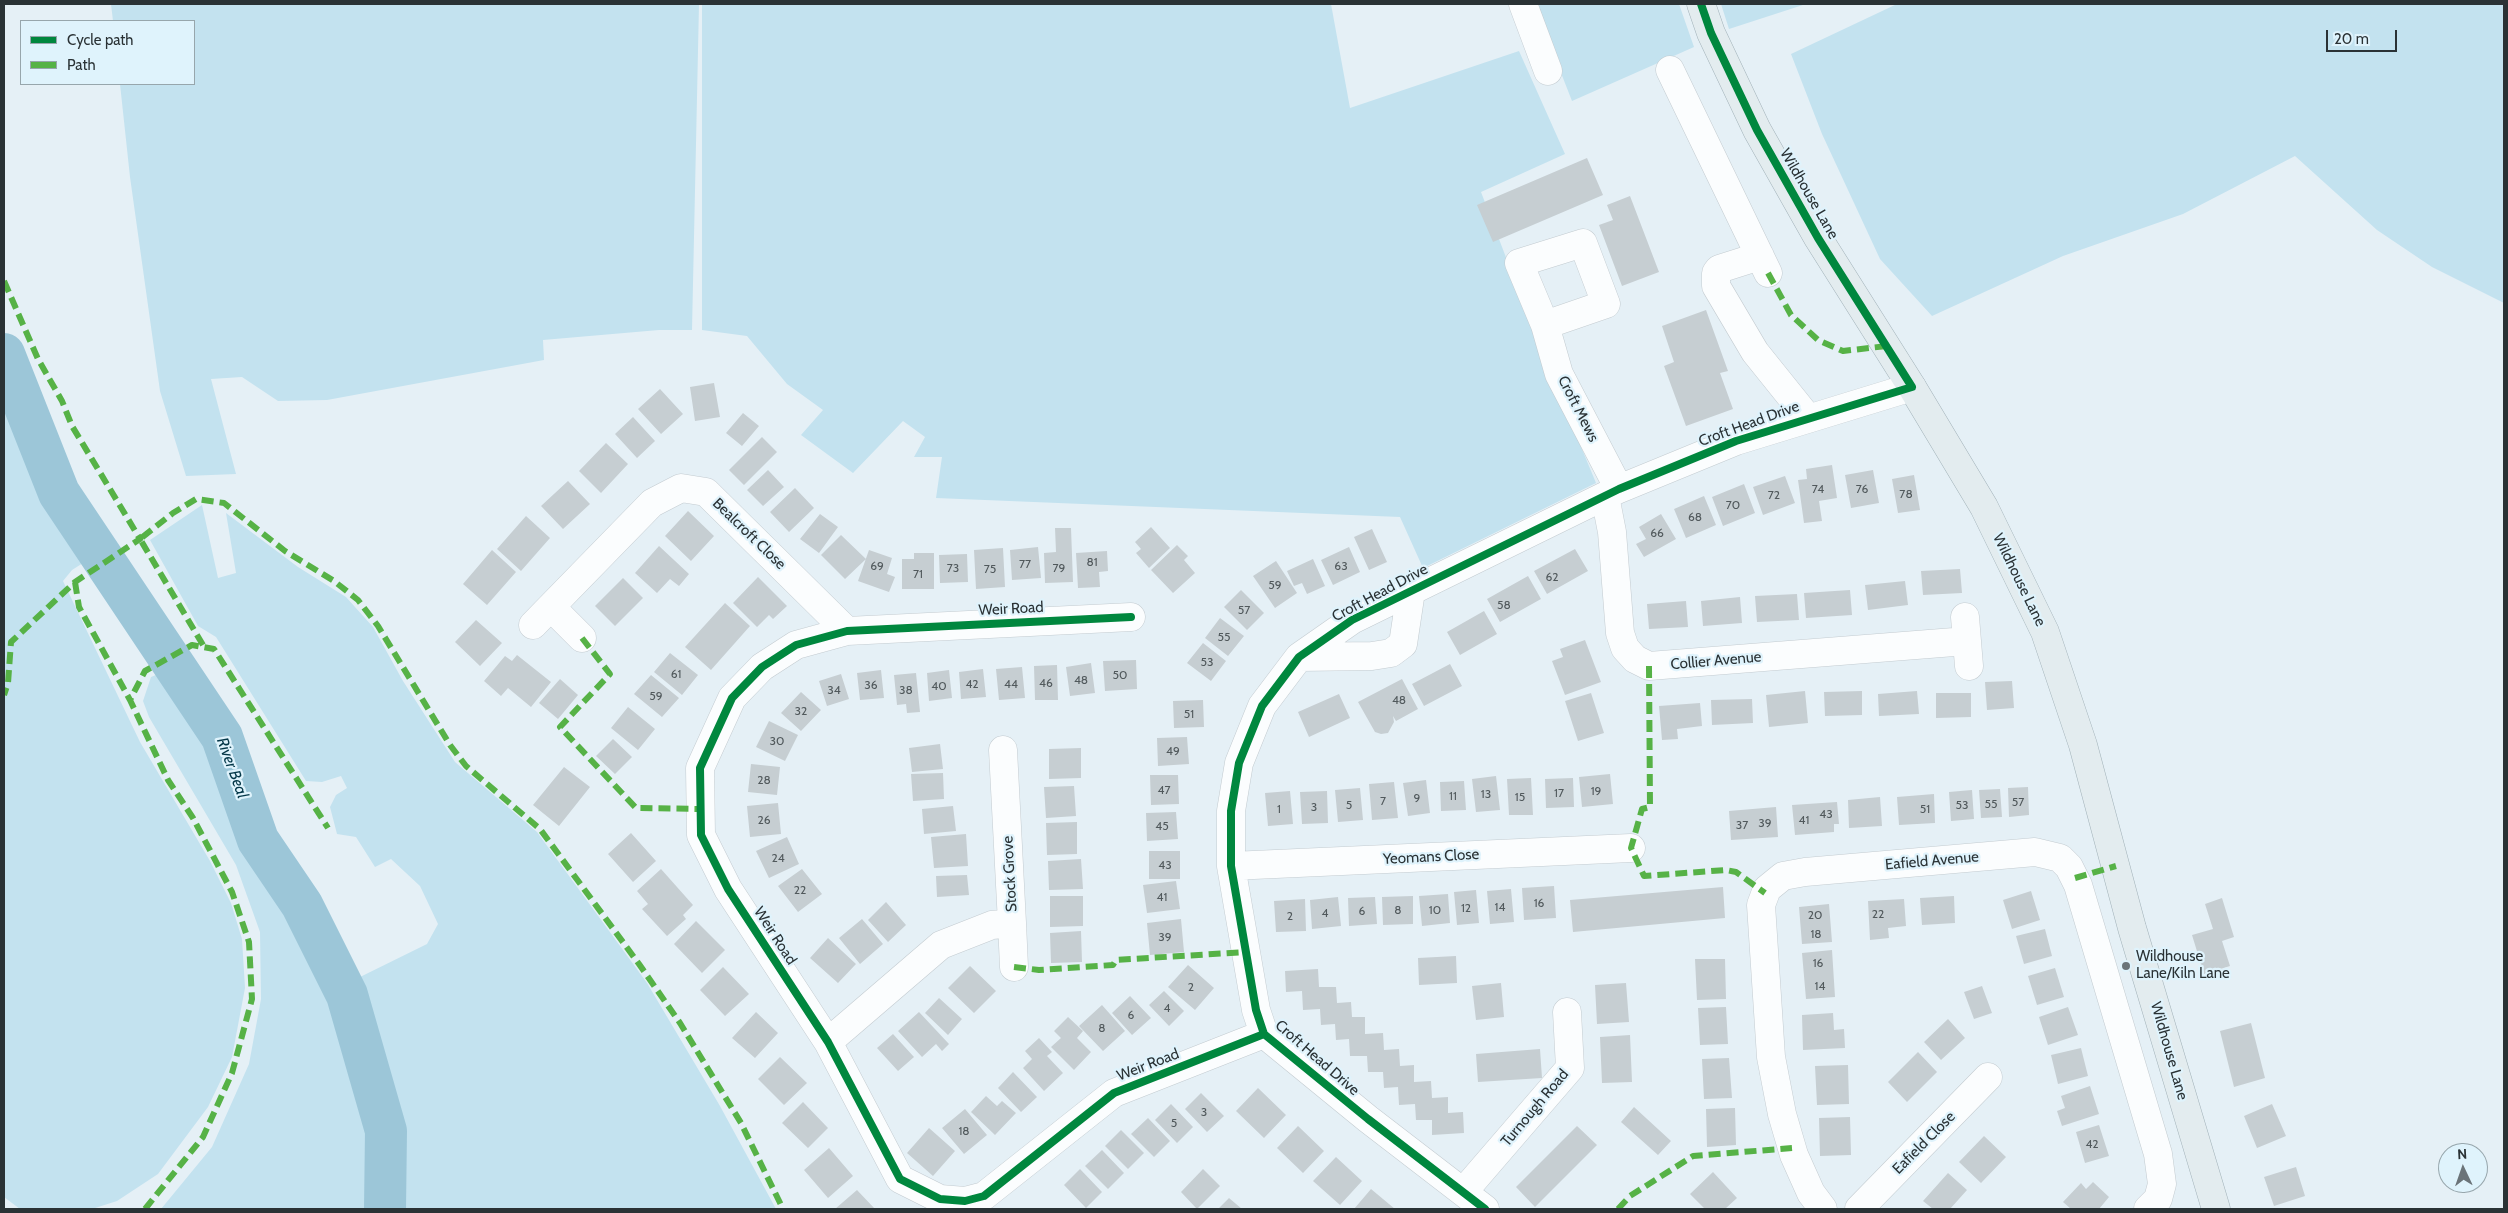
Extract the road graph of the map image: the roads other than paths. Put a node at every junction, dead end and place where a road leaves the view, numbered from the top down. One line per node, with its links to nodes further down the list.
1 (1523, 4): 4 (street)
2 (1701, 4): 6 (main road, Wildhouse Lane)
3 (1670, 70): 7 (street)
4 (1548, 71)
5 (1546, 325): 8 (street, Croft Mews)
6 (1912, 386): 7 (street, Croft Head Drive); 29 (main road, Wildhouse Lane)
7 (1808, 418): 8 (street, Croft Head Drive)
8 (1612, 492): 9 (street, Croft Head Drive); 13 (street, Collier Avenue)
9 (1411, 592): 14 (street, Croft Head Drive); 14 (street)
10 (1131, 617): 11 (street, Weir Road)
11 (848, 631): 12 (street, Bealcroft Close); 22 (street, Weir Road)
12 (582, 638)
13 (1967, 641)
14 (1299, 657): 17 (street, Croft Head Drive)
15 (1003, 750): 18 (street, Stock Grove)
16 (1631, 848): 17 (street, Yeomans Close)
17 (1231, 866): 21 (street, Croft Head Drive)
18 (1012, 924): 19 (street); 22 (street, Stock Grove)
19 (1014, 967)
20 (1567, 1012): 24 (street, Turnough Road)
21 (1264, 1034): 22 (street, Weir Road); 24 (street, Croft Head Drive)
22 (828, 1042)
23 (1988, 1077): 27 (street, Eafield Close)
24 (1464, 1191): 25 (street, Croft Head Drive)
25 (1486, 1209)
26 (1823, 1209): 28 (street, Eafield Avenue)
27 (1859, 1209)
28 (2148, 1209)
29 (2216, 1209)

